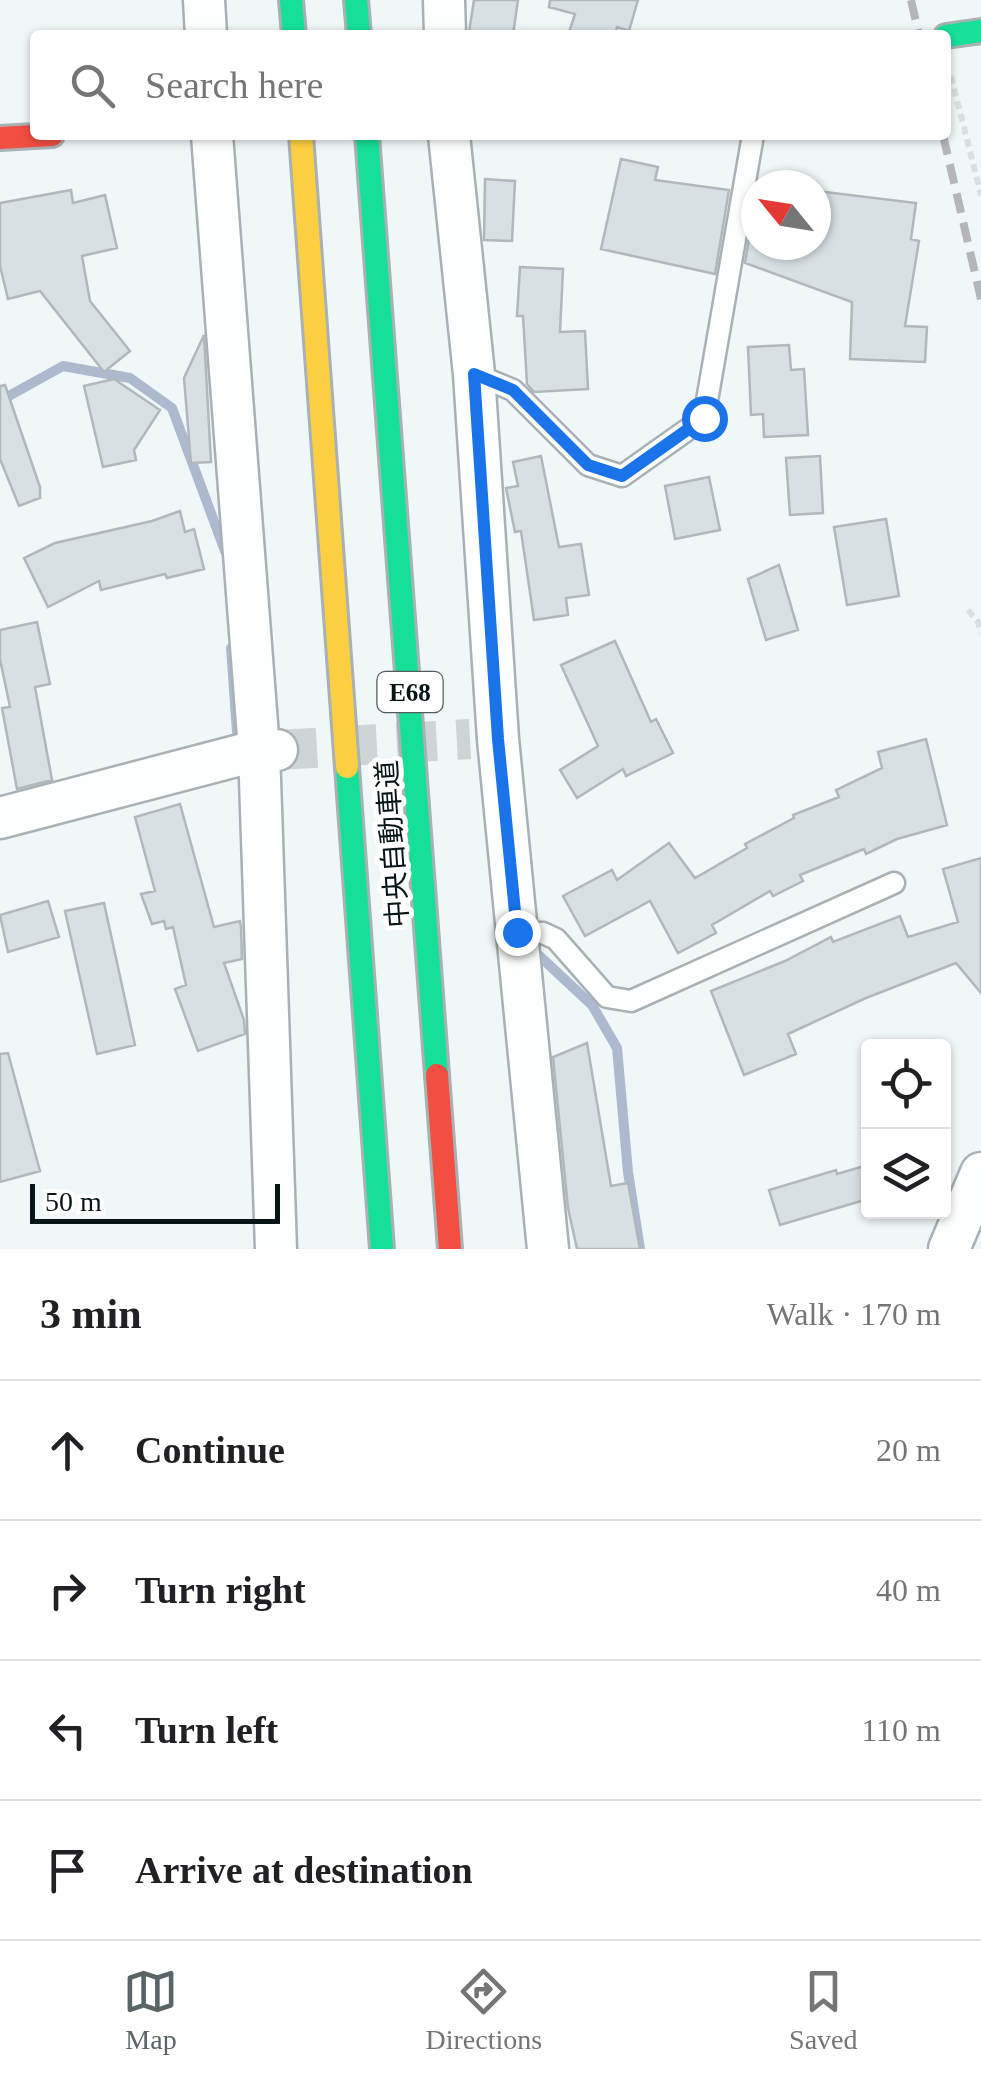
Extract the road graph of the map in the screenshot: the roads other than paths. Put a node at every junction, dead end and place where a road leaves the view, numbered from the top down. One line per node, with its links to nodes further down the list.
1 (204, 0): 5 (street)
2 (291, 0): 6 (main road)
3 (356, 0): 7 (main road)
4 (444, 0): 8 (street)
5 (206, 30)
6 (294, 30)
7 (359, 30)
8 (445, 30)
9 (30, 136): 10 (main road)
10 (0, 138)
11 (212, 140): 17 (street)
12 (301, 140): 23 (main road, 中央自動車道 / E68)
13 (367, 140): 24 (main road, 中央自動車道 / E68)
14 (450, 140): 16 (street)
15 (751, 140): 16 (lane)
16 (474, 374): 20 (street)
17 (268, 750): 18 (street); 22 (street)
18 (0, 818)
19 (894, 883): 20 (lane)
20 (517, 932): 25 (street)
21 (981, 1173): 26 (street)
22 (276, 1249)
23 (382, 1249)
24 (450, 1249)
25 (548, 1249)
26 (949, 1249)

